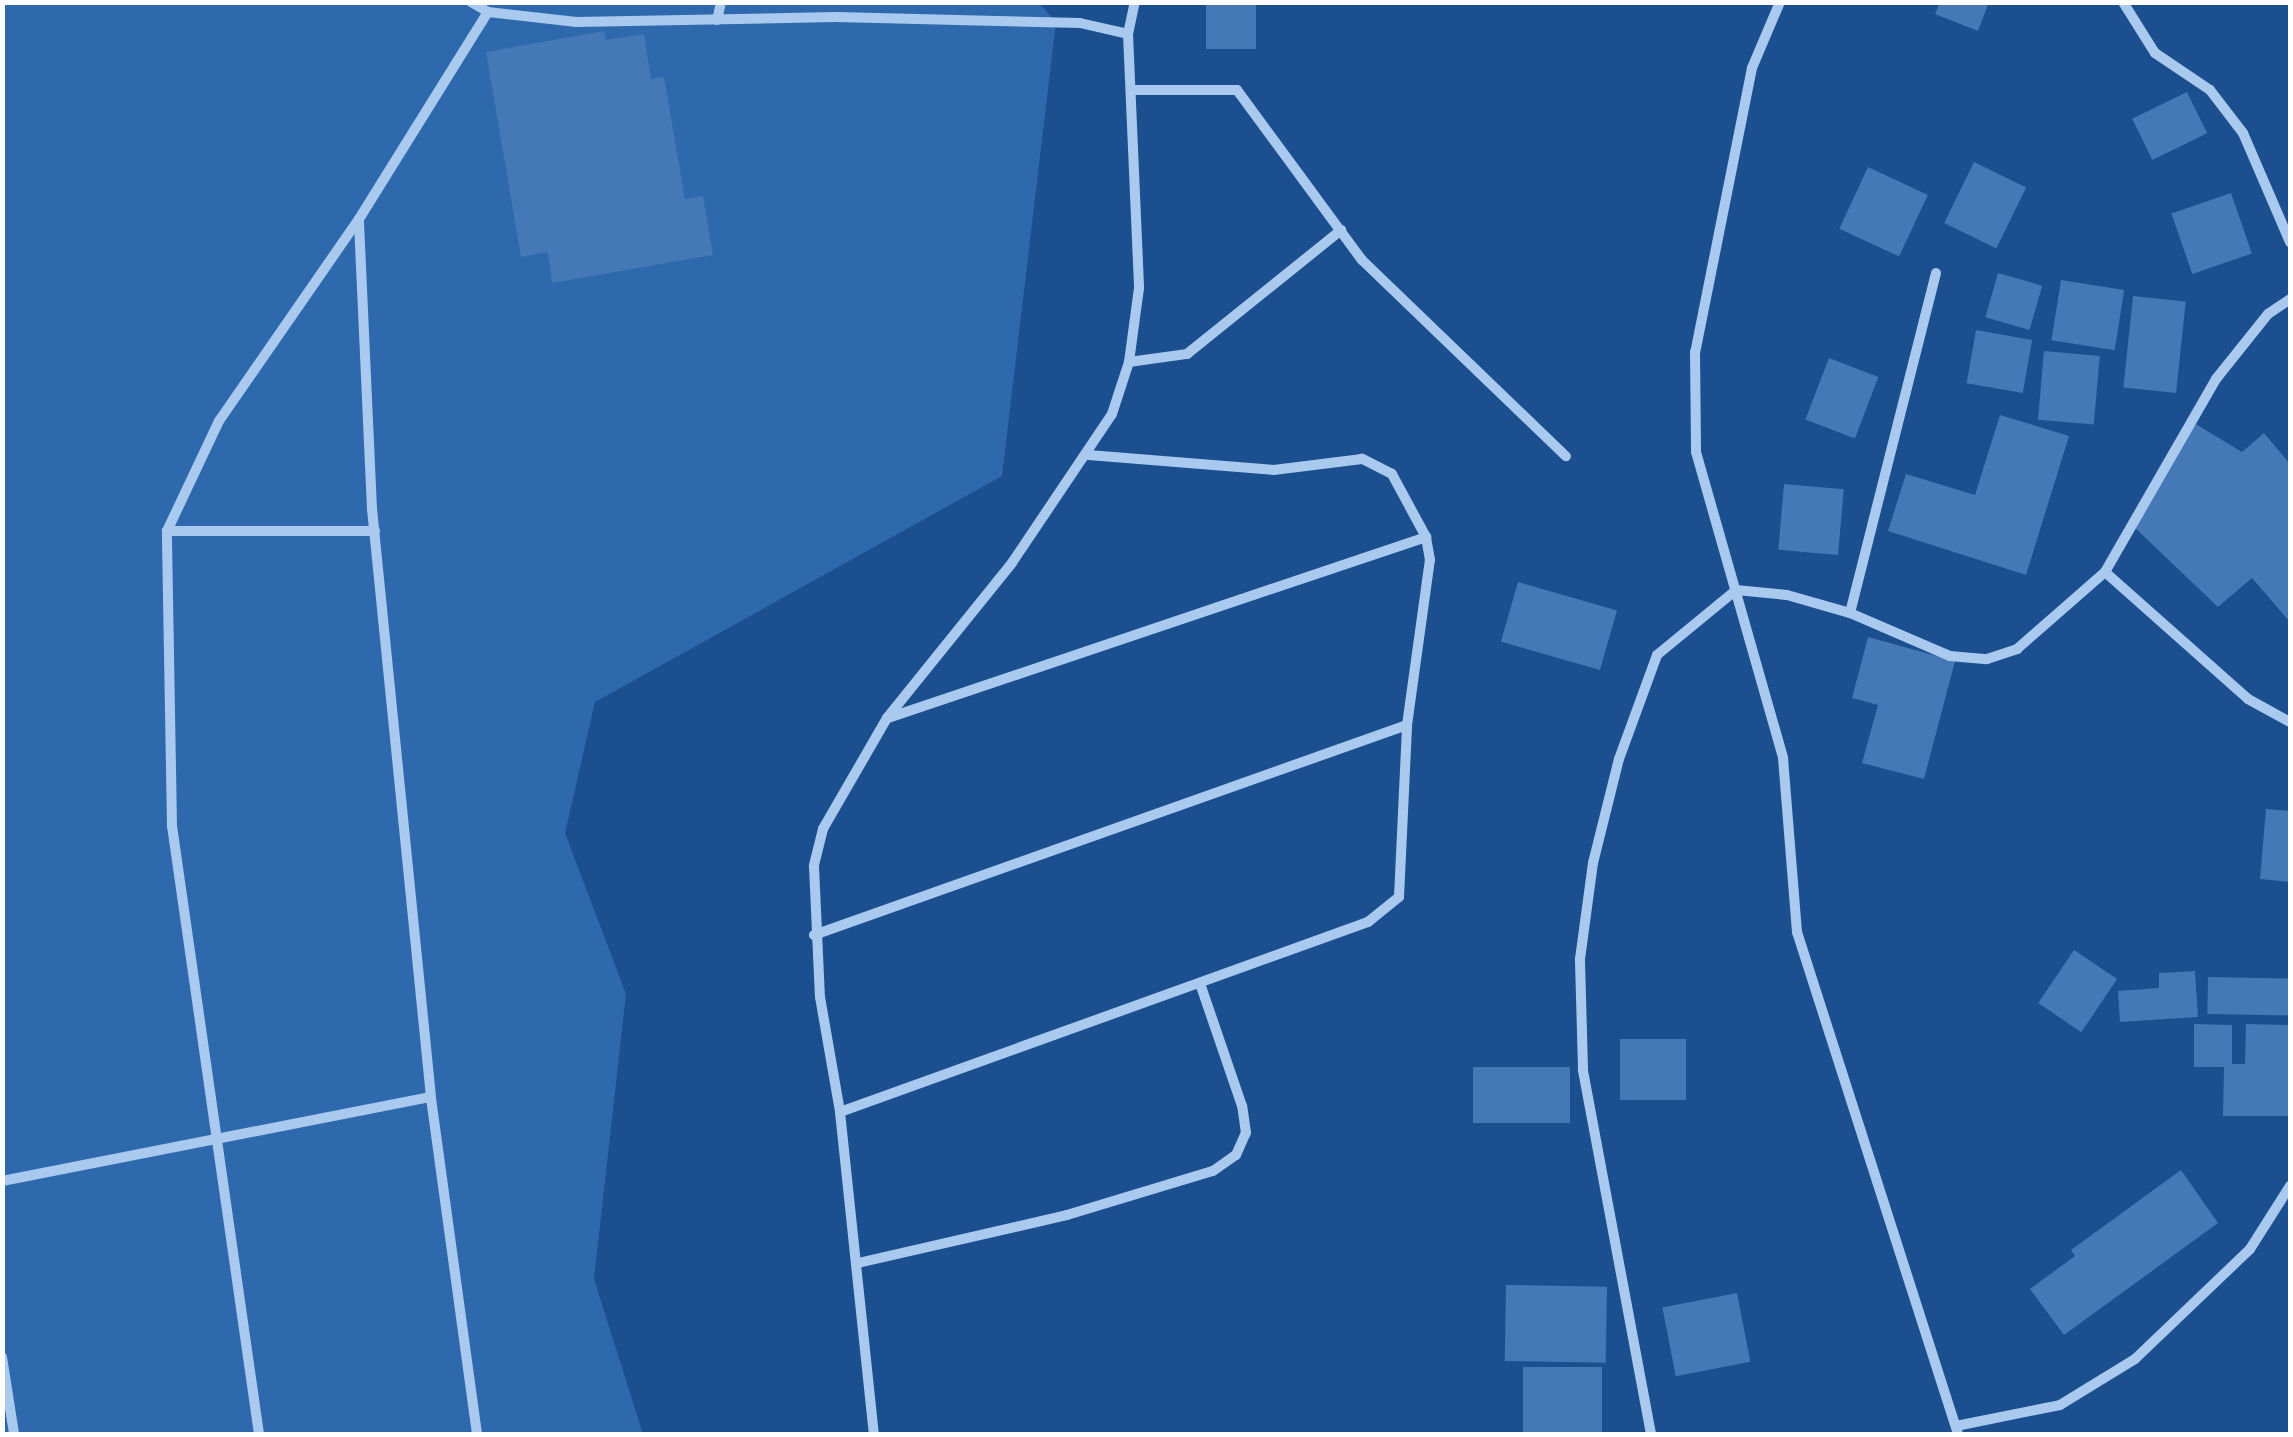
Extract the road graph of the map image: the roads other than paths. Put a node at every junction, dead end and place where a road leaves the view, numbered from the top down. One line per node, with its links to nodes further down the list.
1 (471, 2): 6 (street)
2 (721, 2): 7 (street)
3 (1135, 2): 8 (street)
4 (1780, 2): 22 (street)
5 (2124, 2): 12 (street)
6 (488, 12): 7 (street); 10 (street)
7 (717, 20): 8 (street)
8 (1128, 34): 9 (street)
9 (1132, 90): 11 (street); 15 (street)
10 (359, 219): 18 (street); 19 (street)
11 (1340, 230): 15 (street); 17 (street)
12 (2290, 242)
13 (1936, 273): 23 (street)
14 (2290, 300): 21 (street)
15 (1130, 362): 16 (street)
16 (1086, 455): 20 (street); 24 (street)
17 (1566, 456)
18 (167, 531): 19 (street); 31 (street)
19 (375, 531): 29 (street)
20 (1426, 537): 24 (street); 26 (street)
21 (2105, 572): 23 (street); 25 (street)
22 (1736, 590): 23 (street); 36 (street); 41 (street)
23 (1850, 613)
24 (888, 718): 27 (street)
25 (2290, 722)
26 (1408, 725): 27 (street); 28 (street)
27 (814, 935): 30 (street)
28 (1201, 986): 30 (street); 34 (street)
29 (431, 1098): 31 (street); 39 (street)
30 (840, 1112): 34 (street)
31 (214, 1136): 32 (street); 38 (street)
32 (2, 1181)
33 (2290, 1186): 36 (street)
34 (858, 1263): 40 (street)
35 (2, 1357): 37 (street)
36 (1957, 1430)
37 (14, 1434)
38 (259, 1434)
39 (478, 1434)
40 (874, 1434)
41 (1651, 1434)

